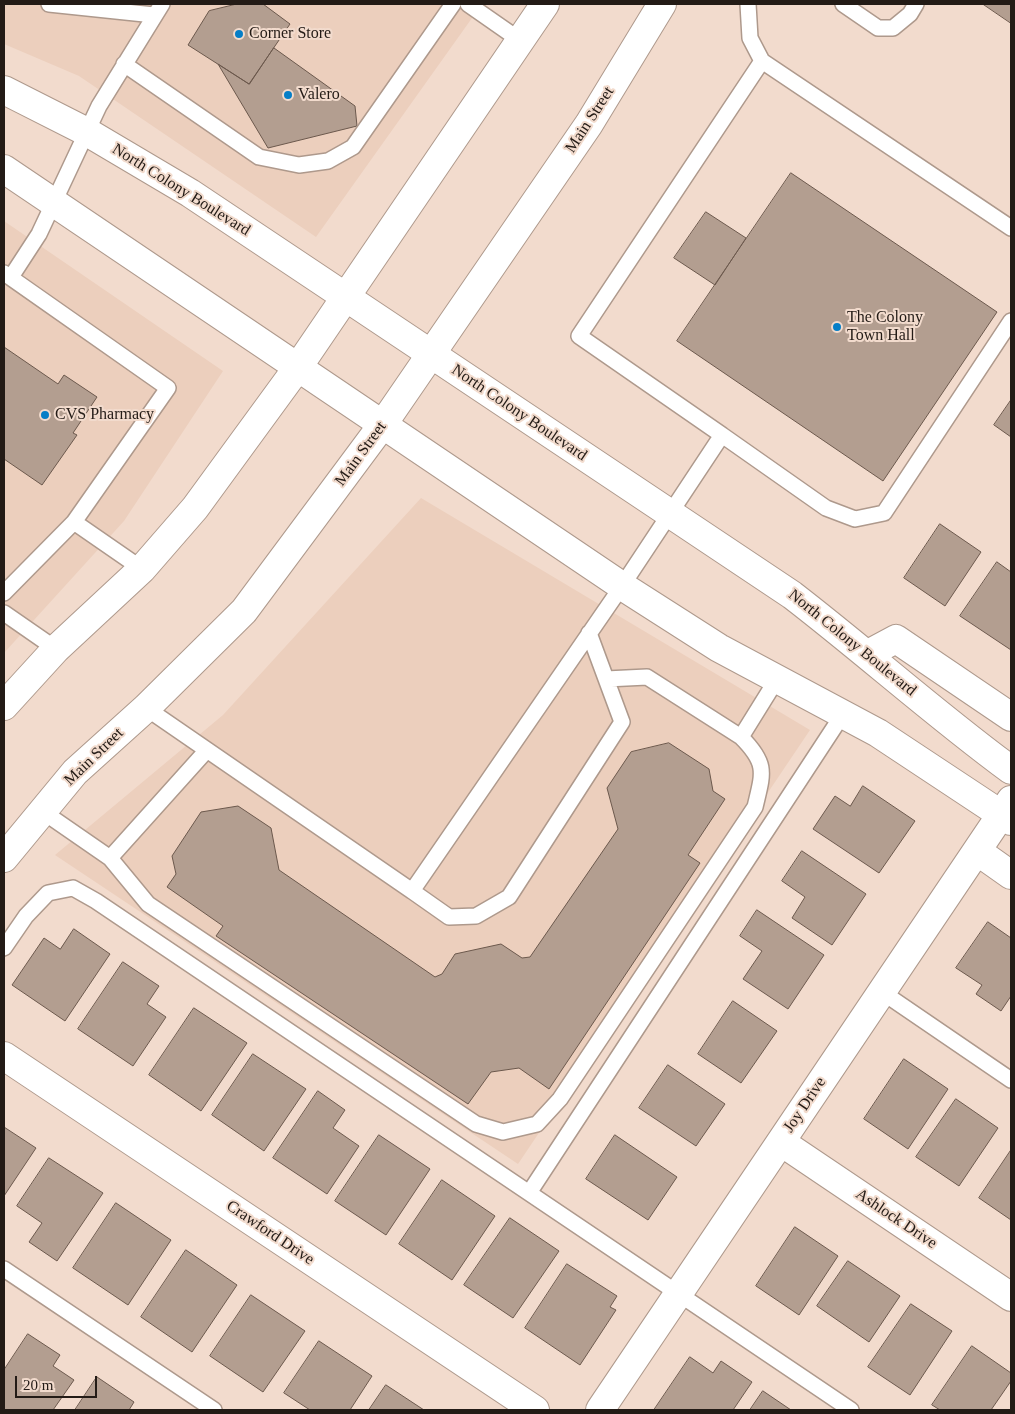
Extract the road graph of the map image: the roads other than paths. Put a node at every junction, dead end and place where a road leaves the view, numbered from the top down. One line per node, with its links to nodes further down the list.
1 (49, 4): 9 (lane)
2 (453, 4): 12 (lane)
3 (468, 4): 10 (lane)
4 (545, 4): 10 (main road)
5 (662, 4): 21 (main road, Main Street)
6 (748, 4): 11 (lane)
7 (843, 4): 8 (lane)
8 (916, 4)
9 (158, 9): 12 (lane)
10 (521, 41): 19 (main road)
11 (762, 61): 17 (lane); 24 (lane)
12 (124, 64): 14 (lane)
13 (4, 90): 14 (main road, North Colony Boulevard)
14 (87, 132): 16 (lane); 19 (main road, North Colony Boulevard)
15 (4, 169): 16 (main road)
16 (54, 204): 18 (lane); 22 (main road)
17 (1011, 228)
18 (7, 275): 26 (lane)
19 (346, 296): 21 (main road, North Colony Boulevard); 22 (main road)
20 (1011, 321): 24 (lane)
21 (431, 353): 23 (main road, Main Street); 25 (main road, North Colony Boulevard)
22 (298, 368): 23 (main road); 27 (main road)
23 (383, 424): 30 (main road); 39 (main road, Main Street)
24 (722, 435): 25 (lane)
25 (669, 513): 30 (lane); 35 (main road, North Colony Boulevard)
26 (74, 522): 27 (lane); 29 (lane)
27 (142, 569): 34 (main road)
28 (4, 572): 29 (lane)
29 (16, 581): 31 (lane)
30 (622, 586): 33 (lane); 37 (main road)
31 (4, 593)
32 (4, 613): 34 (lane)
33 (589, 633): 36 (lane); 51 (lane)
34 (56, 649): 38 (main road)
35 (868, 654): 41 (main road); 44 (main road, North Colony Boulevard)
36 (606, 679): 42 (lane); 51 (lane)
37 (777, 679): 40 (main road); 42 (lane)
38 (4, 706)
39 (146, 708): 43 (lane); 45 (main road, Main Street)
40 (843, 714): 46 (main road); 57 (lane)
41 (1011, 717)
42 (741, 737): 49 (lane)
43 (207, 750): 49 (lane); 51 (lane)
44 (1011, 770)
45 (42, 810): 48 (main road, Main Street); 49 (lane)
46 (1008, 812): 47 (main road, Joy Drive)
47 (977, 851): 50 (main road); 53 (main road, Joy Drive)
48 (4, 858)
49 (110, 858)
50 (1011, 875)
51 (412, 891)
52 (4, 948): 57 (lane)
53 (882, 992): 55 (lane); 56 (main road, Joy Drive)
54 (4, 1056): 62 (main road, Crawford Drive)
55 (1011, 1080)
56 (781, 1142): 59 (main road, Joy Drive); 60 (main road, Ashlock Drive)
57 (529, 1193): 59 (lane)
58 (4, 1269): 61 (lane)
59 (678, 1295): 63 (main road, Joy Drive); 64 (lane)
60 (1011, 1297)
61 (214, 1410)
62 (535, 1410)
63 (600, 1410)
64 (851, 1410)

